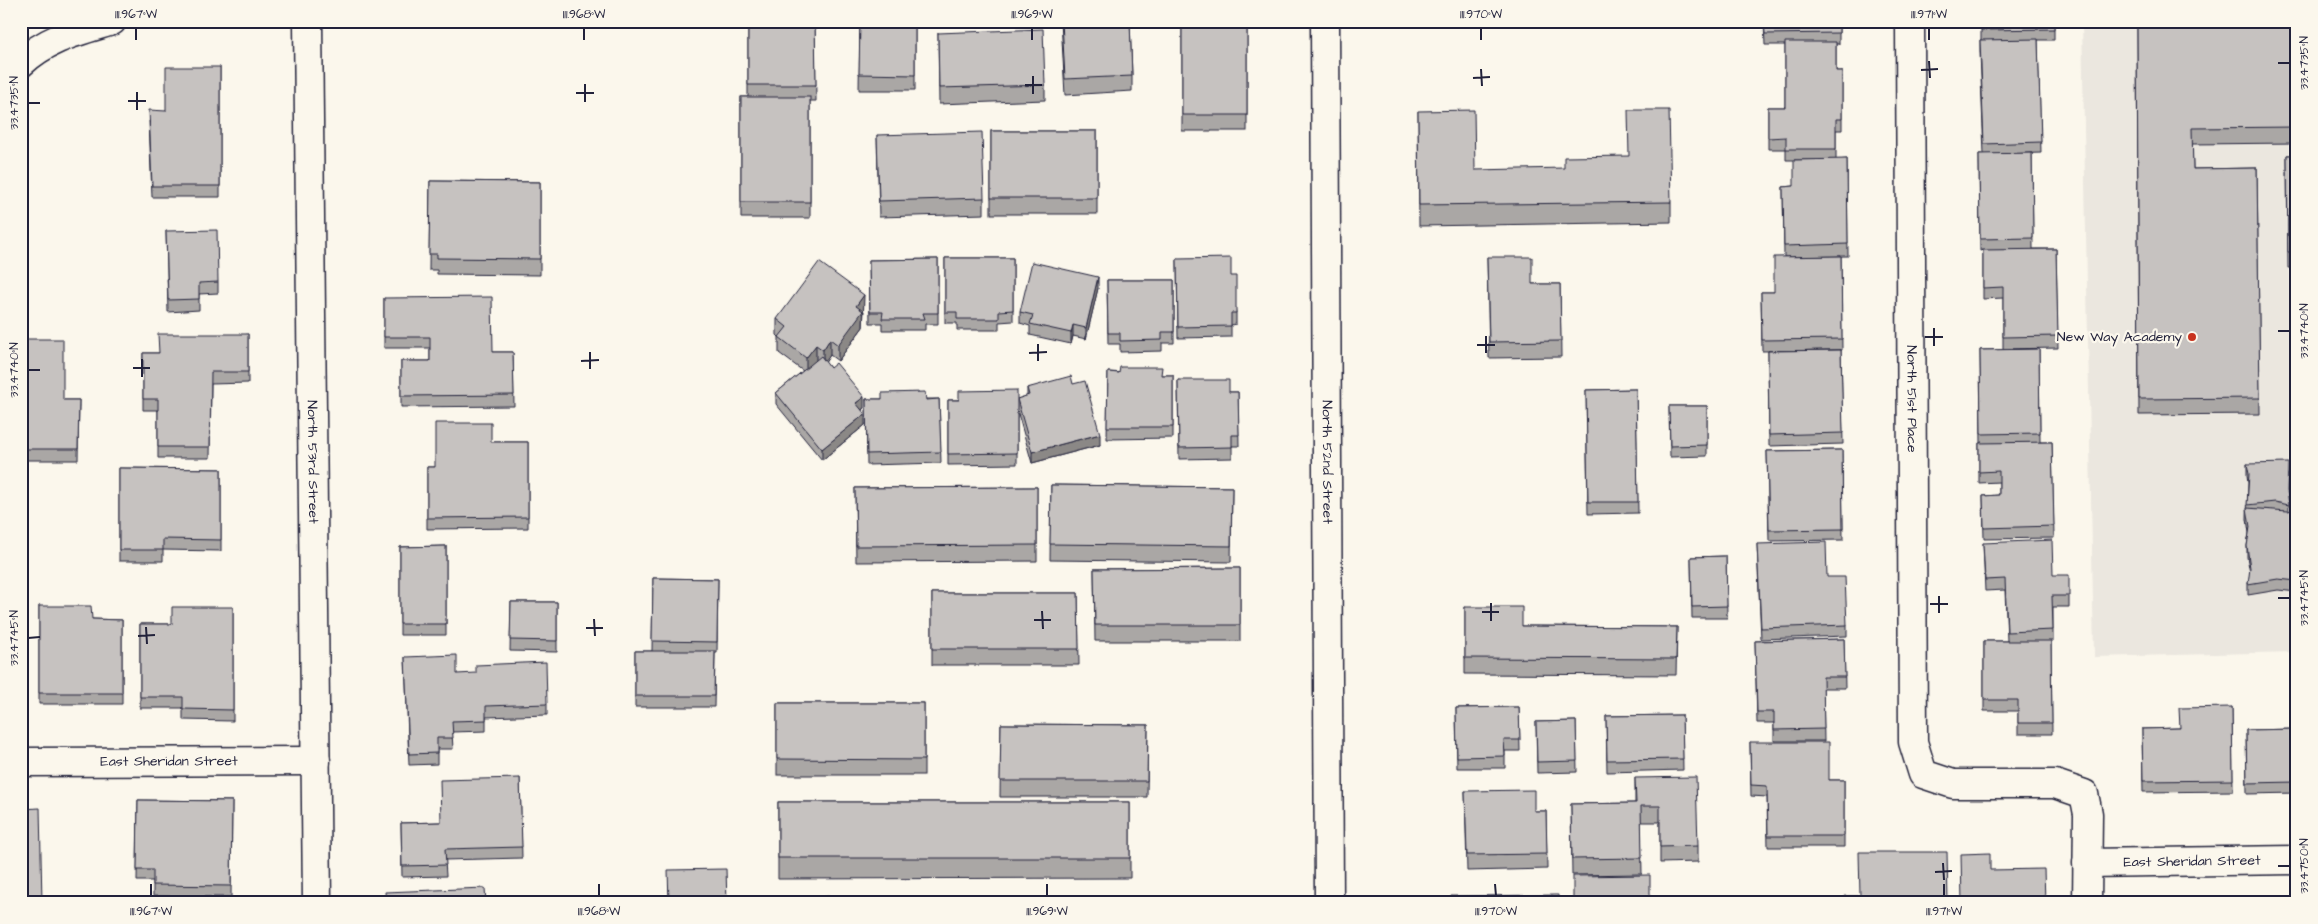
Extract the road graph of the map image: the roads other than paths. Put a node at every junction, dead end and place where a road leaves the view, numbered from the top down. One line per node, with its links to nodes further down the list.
1 (112, 21): 5 (street)
2 (308, 21): 7 (street, North 53rd Street)
3 (1325, 21): 11 (street, North 52nd Street)
4 (1910, 21): 9 (street, North 51st Place)
5 (21, 63)
6 (21, 762): 7 (street, East Sheridan Street)
7 (316, 762): 10 (street, North 53rd Street)
8 (2297, 860): 9 (street, East Sheridan Street)
9 (2087, 863): 12 (street)
10 (317, 903)
11 (1329, 903)
12 (2087, 903)

